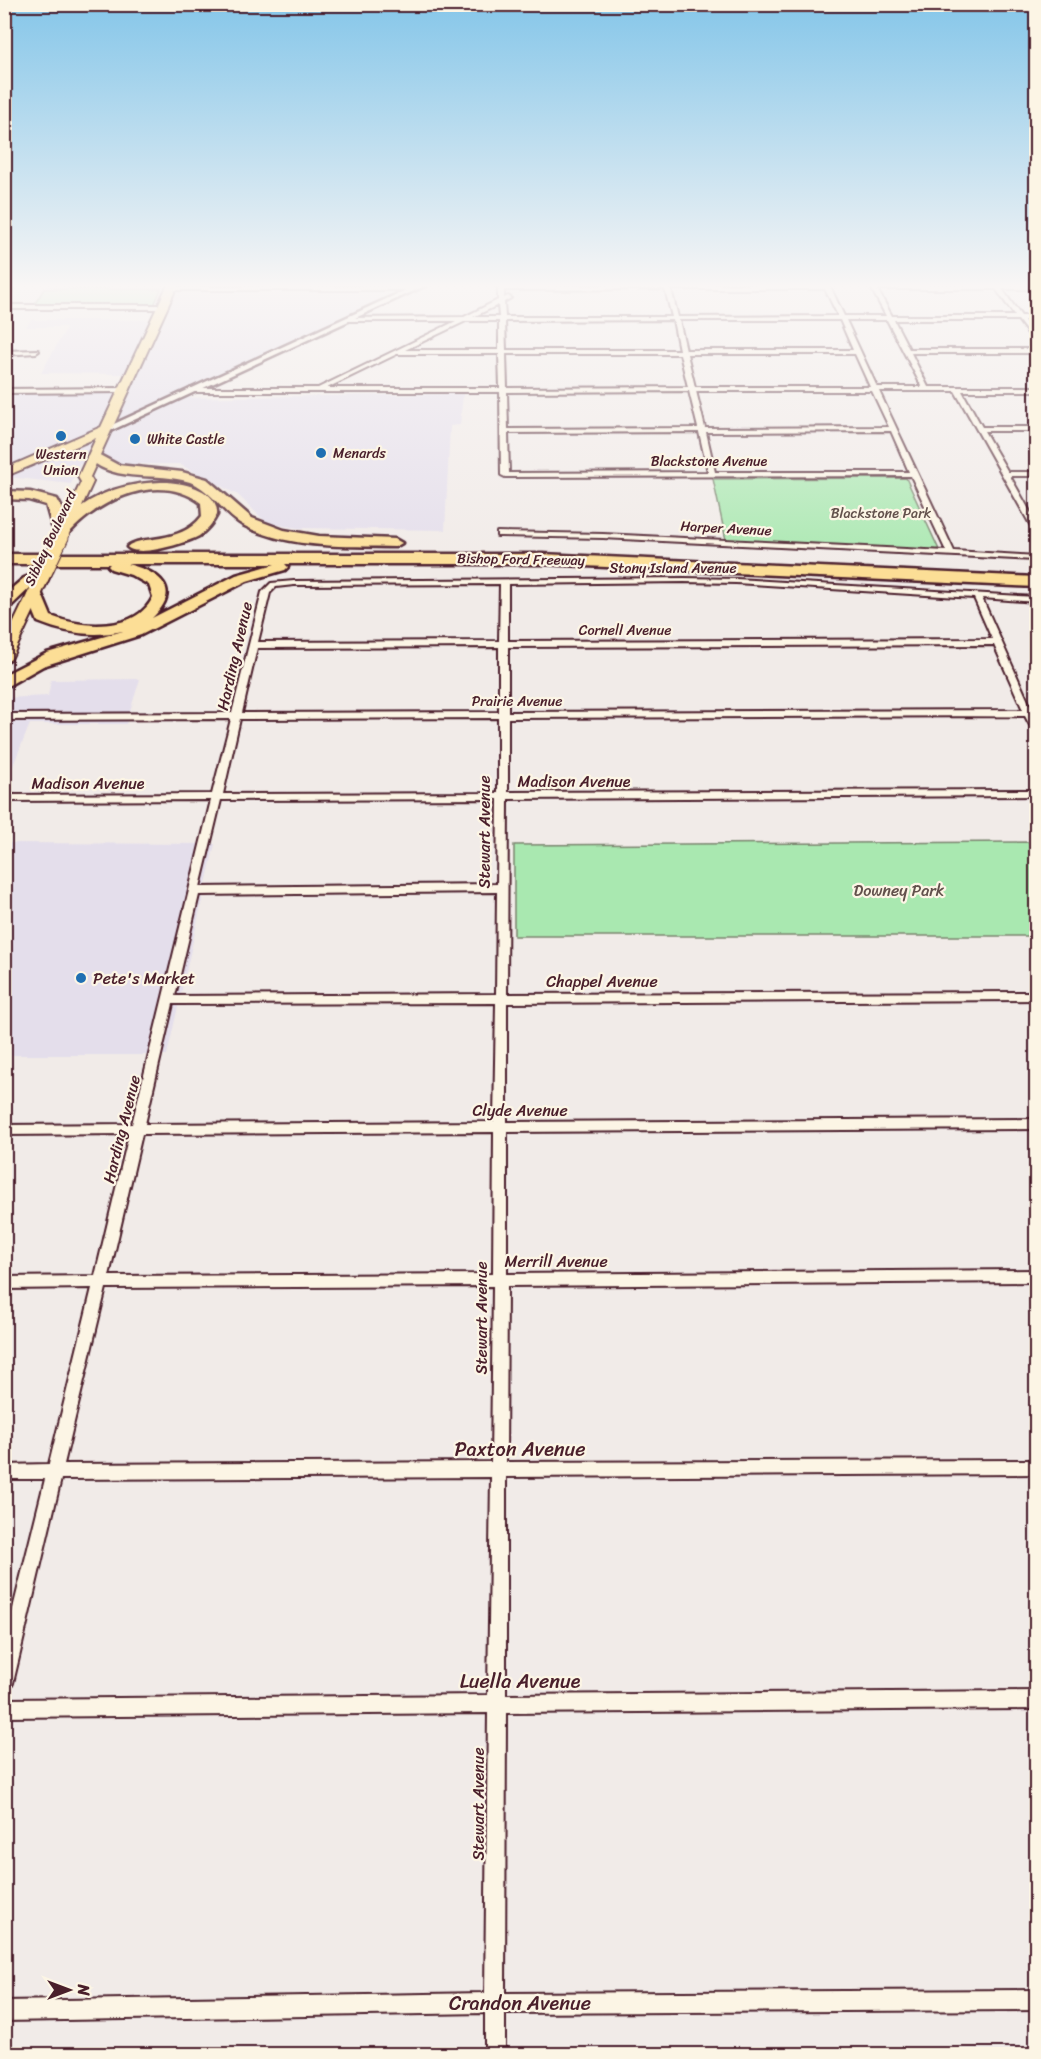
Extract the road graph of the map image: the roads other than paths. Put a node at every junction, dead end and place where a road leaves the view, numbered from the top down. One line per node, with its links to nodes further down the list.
1 (129, 380): 13 (main road, Sibley Boulevard)
2 (213, 380): 14 (street)
3 (337, 380): 15 (street)
4 (503, 380): 16 (street)
5 (689, 380): 9 (street)
6 (871, 380): 10 (street)
7 (922, 380): 11 (street)
8 (1036, 388): 12 (street)
9 (691, 389): 10 (street); 16 (street); 21 (street)
10 (875, 389): 11 (street); 22 (street)
11 (926, 389): 12 (street)
12 (957, 389): 23 (street)
13 (124, 390): 17 (street); 18 (main road, Sibley Boulevard)
14 (191, 390): 15 (street); 19 (street)
15 (317, 390): 16 (street)
16 (503, 390): 25 (street)
17 (4, 391)
18 (116, 408): 19 (street); 20 (main road, Sibley Boulevard)
19 (147, 410): 20 (street)
20 (107, 429): 26 (main road); 27 (main road, Sibley Boulevard)
21 (702, 429): 22 (street); 25 (street); 29 (street)
22 (893, 429): 30 (street)
23 (981, 429): 24 (street); 31 (street)
24 (1036, 429)
25 (504, 431): 29 (street, Blackstone Avenue)
26 (66, 447): 27 (main road); 28 (main road)
27 (94, 455): 35 (main road, Sibley Boulevard); 37 (highway)
28 (4, 474)
29 (712, 474): 30 (street, Blackstone Avenue)
30 (914, 474): 41 (street)
31 (1006, 474): 32 (street); 34 (street)
32 (1036, 474)
33 (4, 495): 35 (highway)
34 (1036, 525)
35 (59, 531): 40 (highway); 47 (main road, Sibley Boulevard)
36 (502, 542): 38 (highway); 40 (highway, Bishop Ford Freeway); 41 (street, Harper Avenue); 46 (highway, Bishop Ford Freeway)
37 (416, 543)
38 (437, 544)
39 (4, 548): 40 (highway, Bishop Ford Freeway)
40 (102, 550)
41 (951, 554): 44 (street)
42 (58, 558): 43 (highway, Bishop Ford Freeway); 45 (highway, Bishop Ford Freeway); 47 (highway)
43 (475, 558): 49 (highway, Bishop Ford Freeway); 59 (highway)
44 (1036, 558)
45 (4, 559)
46 (1036, 573)
47 (36, 580): 53 (highway); 54 (main road, Sibley Boulevard); 58 (main road, Sibley Boulevard)
48 (504, 582): 50 (street, Stony Island Avenue); 51 (street, Stony Island Avenue); 57 (street, Stewart Avenue)
49 (1036, 582)
50 (274, 585): 56 (street, Harding Avenue)
51 (977, 596): 52 (street, Stony Island Avenue); 55 (street)
52 (1036, 598)
53 (4, 604)
54 (4, 634)
55 (998, 642): 57 (street, Cornell Avenue); 60 (street)
56 (254, 645): 57 (street, Cornell Avenue); 61 (street, Harding Avenue)
57 (503, 645): 62 (street, Stewart Avenue)
58 (4, 659)
59 (4, 683)
60 (1029, 713): 62 (street, Prairie Avenue); 64 (street)
61 (237, 715): 62 (street, Prairie Avenue); 63 (street, Prairie Avenue); 67 (street, Harding Avenue)
62 (503, 715): 66 (street, Stewart Avenue)
63 (4, 717)
64 (1036, 729)
65 (1036, 793): 66 (street, Madison Avenue)
66 (502, 796): 67 (street, Madison Avenue); 69 (street, Stewart Avenue)
67 (217, 797): 68 (street, Madison Avenue); 70 (street, Harding Avenue)
68 (4, 798)
69 (502, 888): 70 (street); 72 (street, Stewart Avenue)
70 (195, 891): 73 (street, Harding Avenue)
71 (1036, 996): 72 (street, Chappel Avenue)
72 (501, 998): 73 (street, Chappel Avenue); 75 (street, Stewart Avenue)
73 (168, 1000): 77 (street, Harding Avenue)
74 (1036, 1124): 75 (street, Clyde Avenue)
75 (500, 1127): 77 (street, Clyde Avenue); 79 (street, Stewart Avenue)
76 (4, 1130): 77 (street, Clyde Avenue)
77 (137, 1130): 80 (street, Harding Avenue)
78 (1036, 1276): 79 (street, Merrill Avenue)
79 (499, 1280): 80 (street, Merrill Avenue); 83 (street, Stewart Avenue)
80 (100, 1282): 81 (street, Merrill Avenue); 85 (street, Harding Avenue)
81 (4, 1283)
82 (1036, 1467): 83 (street, Paxton Avenue)
83 (498, 1470): 85 (street, Paxton Avenue); 88 (street, Stewart Avenue)
84 (4, 1472): 85 (street, Paxton Avenue)
85 (55, 1472): 86 (street, Harding Avenue)
86 (4, 1683)
87 (1036, 1700): 88 (street, Luella Avenue)
88 (497, 1704): 89 (street, Luella Avenue); 91 (street, Stewart Avenue)
89 (4, 1708)
90 (1036, 2000): 91 (street, Crandon Avenue)
91 (495, 2003): 92 (street, Crandon Avenue); 93 (street, Stewart Avenue)
92 (4, 2011)
93 (495, 2055)

